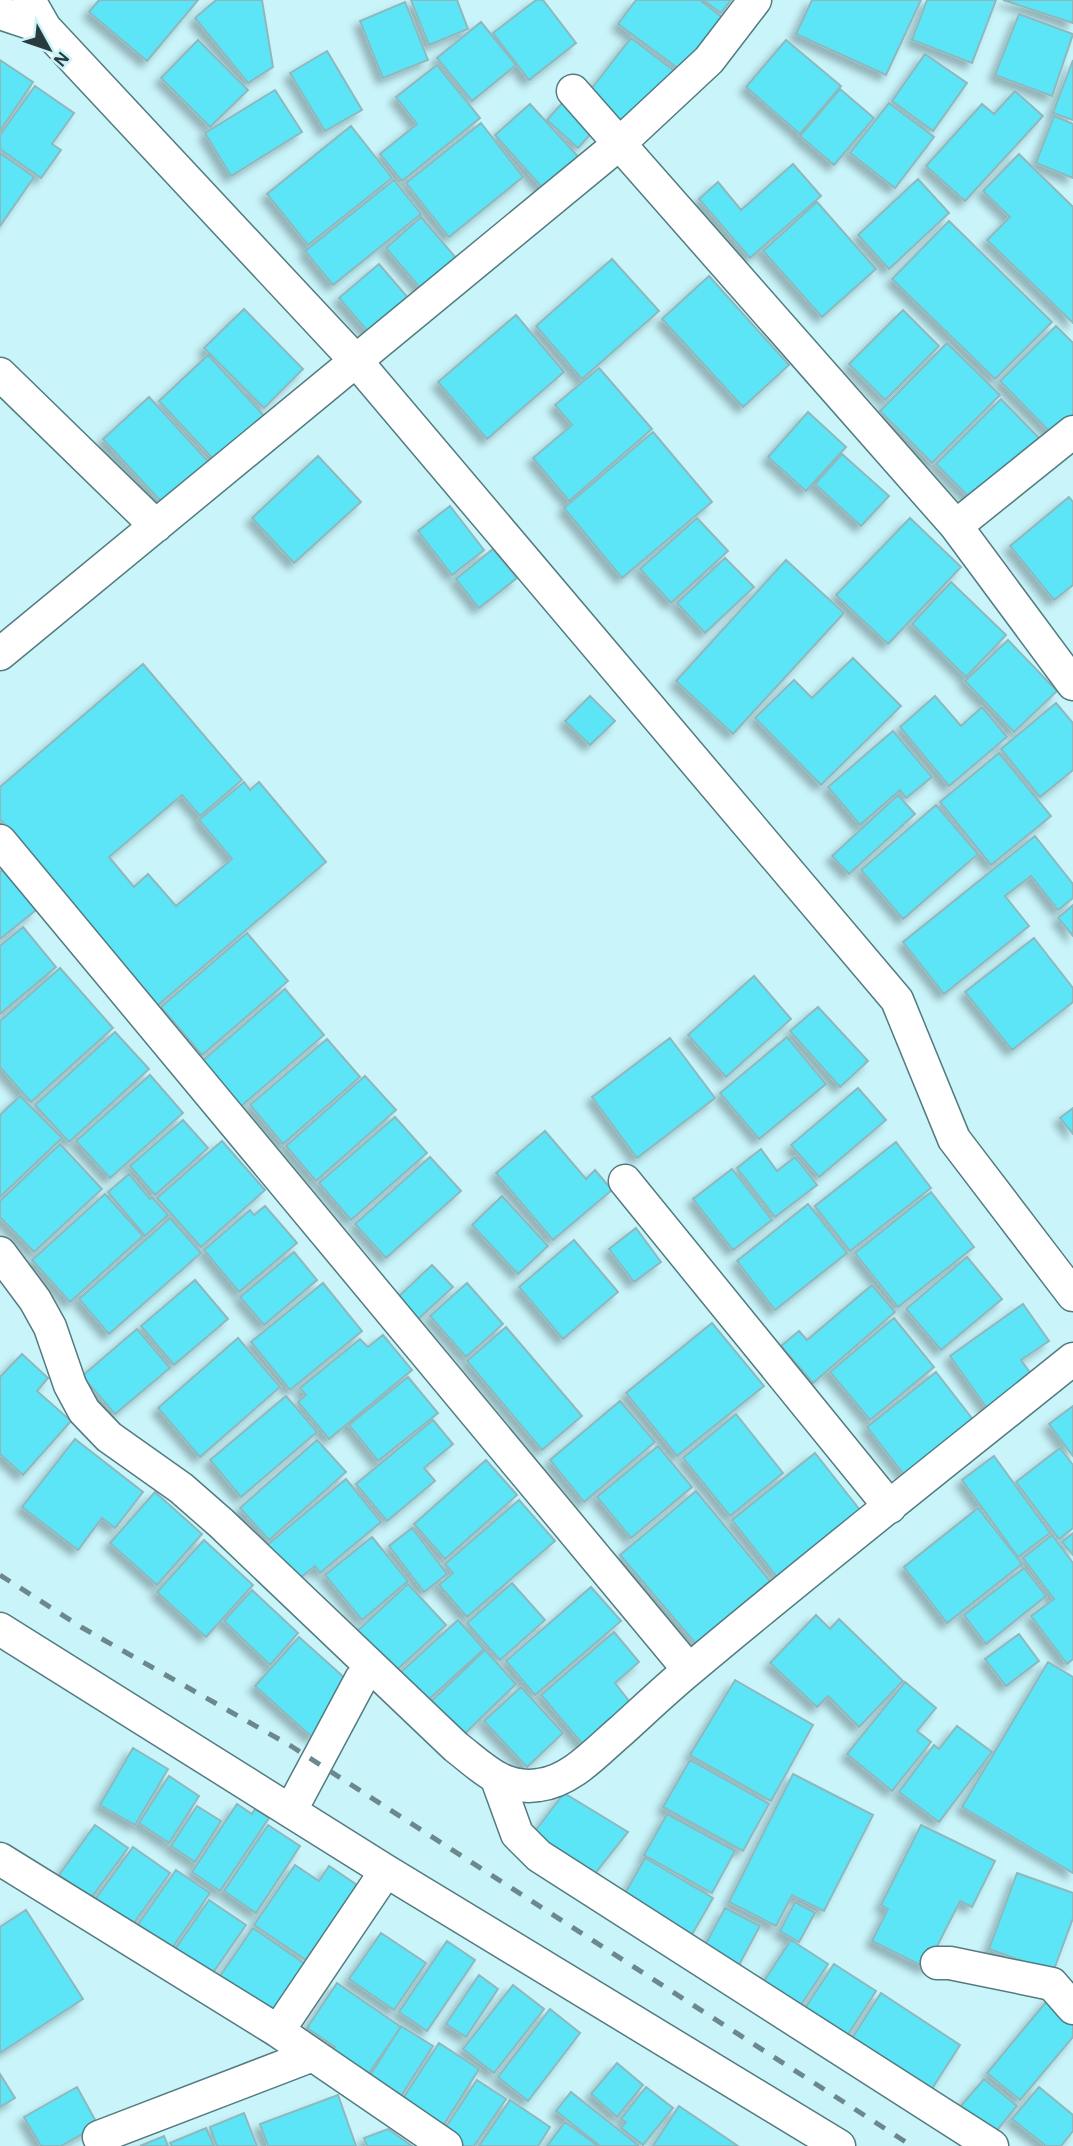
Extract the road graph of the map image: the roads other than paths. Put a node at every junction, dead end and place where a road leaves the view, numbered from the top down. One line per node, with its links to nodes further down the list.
1 (29, 0): 4 (street)
2 (755, 0): 6 (street)
3 (0, 13): 4 (street)
4 (45, 29): 7 (street)
5 (573, 91): 6 (street)
6 (619, 144): 7 (street); 11 (street)
7 (357, 362): 10 (street); 17 (street)
8 (0, 374): 10 (street)
9 (1073, 432): 11 (street)
10 (156, 526): 12 (street)
11 (956, 526): 13 (street)
12 (0, 654)
13 (1073, 684)
14 (0, 841): 22 (street)
15 (625, 1181): 19 (street)
16 (0, 1253): 21 (street)
17 (1073, 1295)
18 (1073, 1359): 19 (street)
19 (890, 1507): 22 (street)
20 (0, 1629): 24 (street)
21 (372, 1667): 23 (street); 24 (street)
22 (689, 1670): 23 (street)
23 (497, 1779): 35 (street)
24 (291, 1810): 26 (street)
25 (0, 1859): 29 (street)
26 (386, 1871): 29 (street); 31 (street)
27 (937, 1963): 28 (street)
28 (1073, 2008)
29 (278, 2031): 30 (street)
30 (313, 2055): 32 (street); 33 (street)
31 (800, 2136): 34 (street)
32 (99, 2137)
33 (446, 2146)
34 (839, 2146)
35 (992, 2146)

